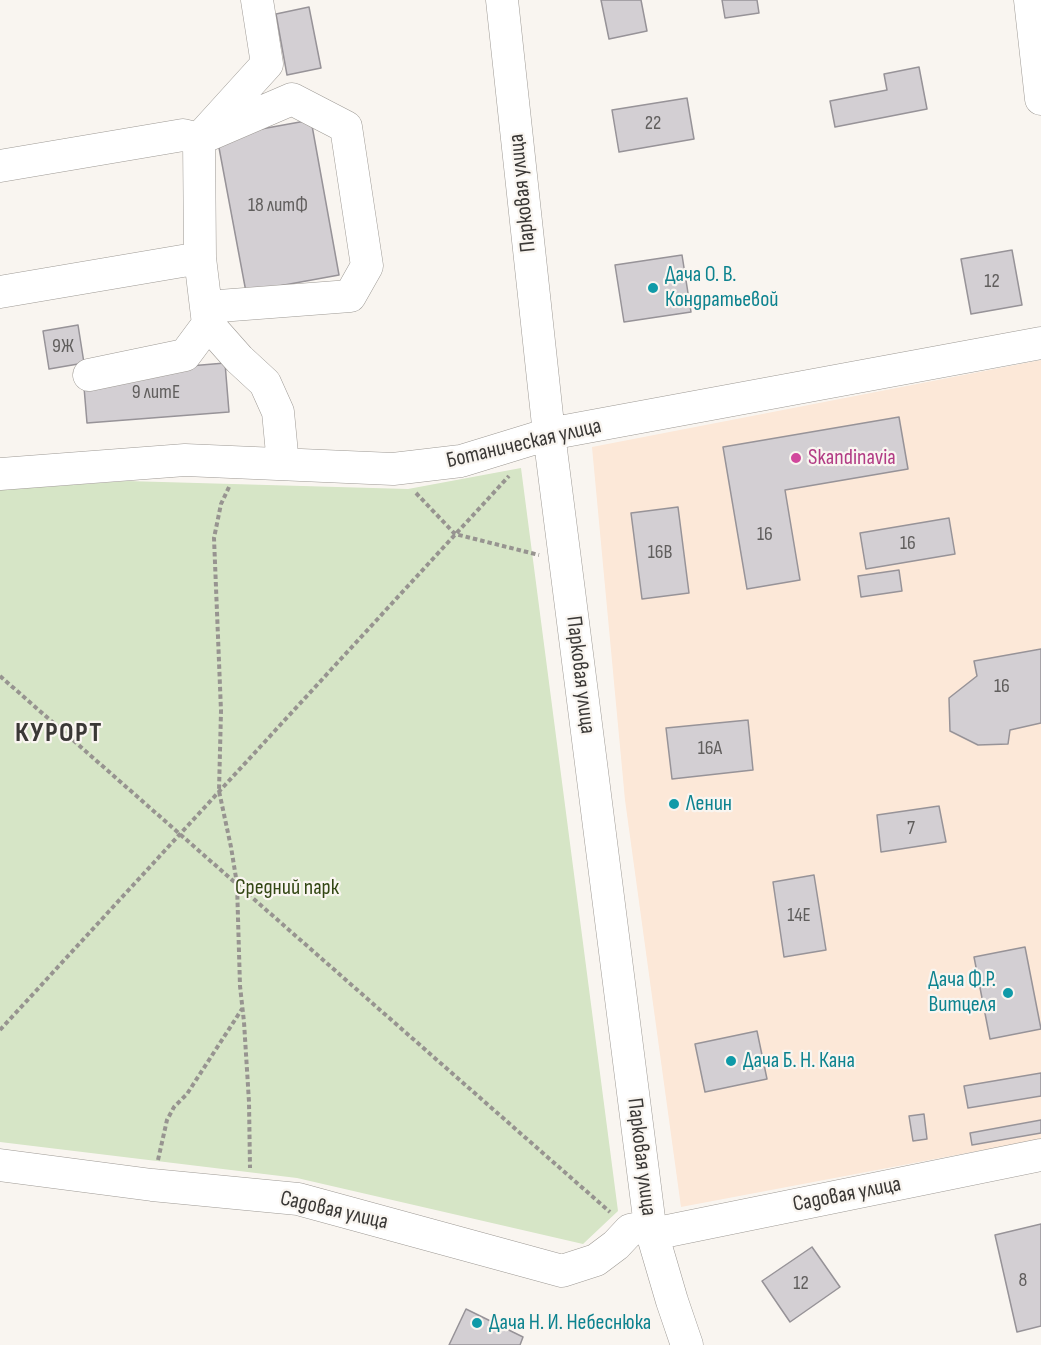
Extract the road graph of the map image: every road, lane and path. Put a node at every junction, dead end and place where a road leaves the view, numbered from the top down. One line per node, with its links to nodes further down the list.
1 (258, 0): 5 (street)
2 (502, 0): 12 (street, Парковая улица)
3 (1030, 0): 4 (street)
4 (1041, 99)
5 (199, 139): 6 (street); 7 (street); 9 (street)
6 (0, 166)
7 (200, 258): 8 (street); 9 (street)
8 (0, 292)
9 (207, 316): 11 (street); 14 (street)
10 (1041, 343): 12 (street, Ботаническая улица)
11 (89, 375)
12 (549, 434): 15 (street, Ботаническая улица); 19 (street, Парковая улица)
13 (242, 462): 14 (street, Ботаническая улица); 16 (street, Ботаническая улица); 21 (path)
14 (283, 464): 15 (street, Ботаническая улица)
15 (393, 469): 18 (path)
16 (0, 474)
17 (510, 476): 18 (path)
18 (455, 534): 19 (path); 21 (path)
19 (565, 562): 30 (street, Парковая улица)
20 (0, 676): 22 (path)
21 (219, 792): 22 (path); 23 (path)
22 (180, 834): 23 (path); 25 (path)
23 (237, 884): 24 (path); 30 (path)
24 (243, 1008): 28 (path); 29 (path)
25 (0, 1030)
26 (1041, 1155): 30 (street, Садовая улица)
27 (0, 1165): 28 (street, Садовая улица)
28 (152, 1185): 29 (street, Садовая улица)
29 (250, 1194): 30 (street, Садовая улица)
30 (644, 1230): 31 (street, Парковая улица)
31 (687, 1345)

